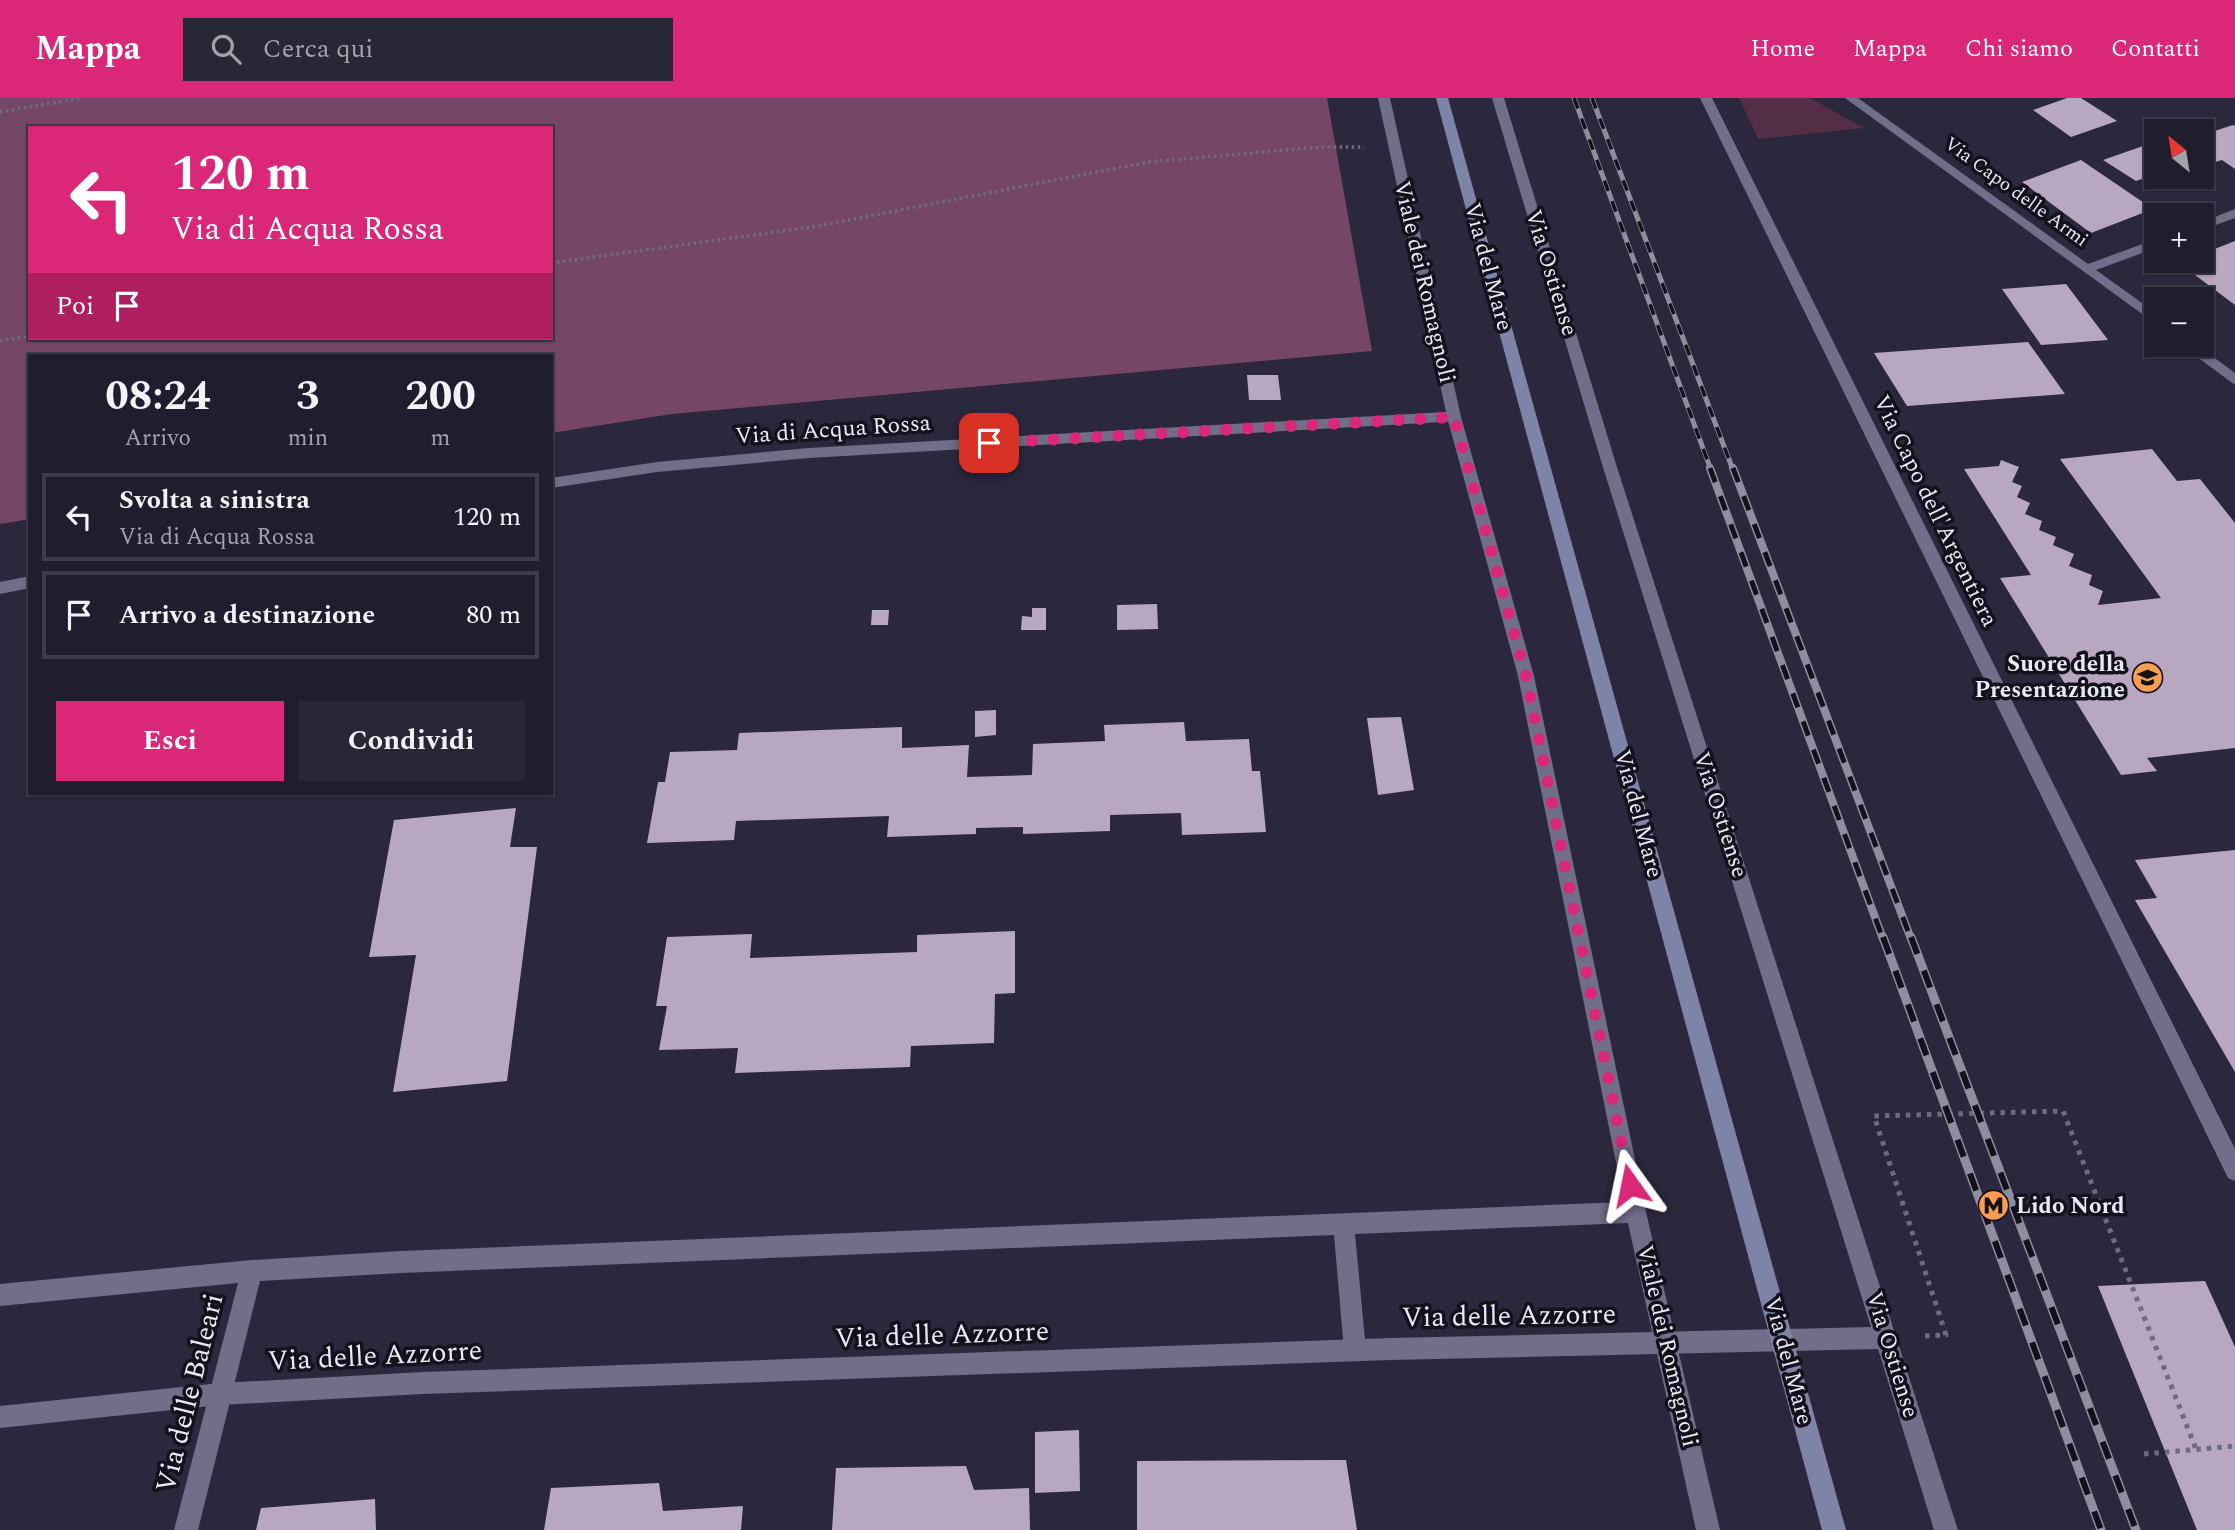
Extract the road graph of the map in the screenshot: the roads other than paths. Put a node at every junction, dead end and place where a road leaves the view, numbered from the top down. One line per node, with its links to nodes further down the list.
1 (1384, 98): 13 (street, Viale dei Romagnoli)
2 (1442, 98): 23 (main road, Via del Mare)
3 (1498, 98): 22 (street, Via Ostiense)
4 (1706, 98): 17 (street, Via Capo dell'Argentiera)
5 (1851, 98): 9 (street, Via Capo delle Armi)
6 (2235, 213): 7 (street)
7 (2214, 221)
8 (2144, 248): 9 (street)
9 (2087, 269): 10 (street, Via Capo delle Armi)
10 (2144, 311)
11 (2204, 357): 12 (street)
12 (2235, 380)
13 (1454, 417): 14 (street, Via di Acqua Rossa); 18 (street, Viale dei Romagnoli)
14 (553, 483)
15 (28, 582): 16 (street)
16 (0, 588)
17 (2235, 1171)
18 (1636, 1212): 19 (street); 24 (street, Viale dei Romagnoli)
19 (1343, 1222): 20 (street); 25 (street)
20 (251, 1271): 21 (street); 26 (street, Via delle Baleari)
21 (0, 1295)
22 (1887, 1338): 23 (street, Via delle Azzorre); 31 (street, Via Ostiense)
23 (1782, 1341): 24 (street, Via delle Azzorre); 30 (main road, Via del Mare)
24 (1666, 1342): 25 (street, Via delle Azzorre); 29 (street, Viale dei Romagnoli)
25 (1355, 1350): 26 (street, Via delle Azzorre)
26 (220, 1394): 27 (street, Via delle Azzorre); 28 (street, Via delle Baleari)
27 (0, 1417)
28 (186, 1530)
29 (1709, 1530)
30 (1834, 1530)
31 (1946, 1530)

